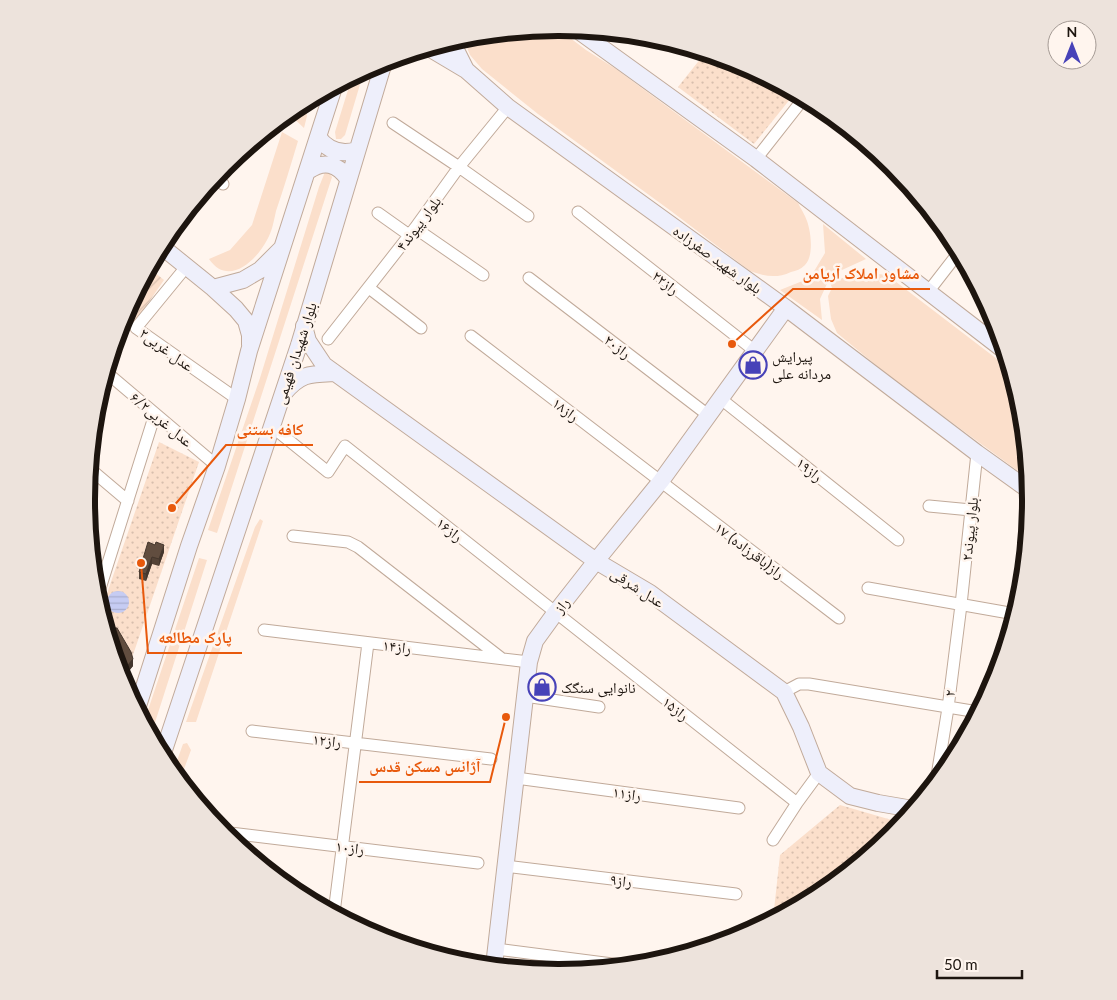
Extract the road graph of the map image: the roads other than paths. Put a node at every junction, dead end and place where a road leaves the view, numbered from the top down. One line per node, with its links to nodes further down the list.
1 (588, 37): 12 (street)
2 (456, 48): 4 (street)
3 (437, 52): 4 (street, بلوار شهید صفرزاده)
4 (466, 70): 8 (street, بلوار شهید صفرزاده)
5 (381, 72): 11 (street, بلوار شهیدان فهیمی)
6 (331, 96): 10 (street)
7 (799, 104): 12 (street)
8 (508, 106): 13 (street, بلوار پیوند۴); 29 (street, بلوار شهید صفرزاده)
9 (393, 123): 13 (street)
10 (318, 137): 11 (street); 14 (street)
11 (357, 150): 15 (street, بلوار شهیدان فهیمی)
12 (756, 159): 28 (street)
13 (459, 167): 18 (street); 19 (street, بلوار پیوند۴)
14 (308, 171): 15 (street); 20 (street)
15 (348, 179): 30 (street, بلوار شهیدان فهیمی)
16 (578, 212): 36 (street, راز۲۲)
17 (378, 213): 19 (street)
18 (528, 216)
19 (412, 232): 24 (street); 27 (street, بلوار پیوند۴)
20 (284, 246): 26 (street); 35 (street)
21 (167, 251): 23 (street)
22 (954, 258): 28 (street)
23 (186, 266): 26 (street); 40 (street, عدل غربی۲)
24 (483, 276)
25 (529, 278): 43 (street, راز۲۰)
26 (213, 288): 35 (street)
27 (369, 288): 31 (street); 33 (street, بلوار پیوند۴)
28 (928, 292): 34 (street)
29 (786, 308): 36 (street, راز); 45 (street, بلوار شهید صفرزاده)
30 (304, 326): 37 (street, عدل شرقی); 39 (street, بلوار شهیدان فهیمی)
31 (421, 328)
32 (471, 336): 48 (street, راز۱۸)
33 (328, 339)
34 (995, 343)
35 (249, 351): 40 (street)
36 (755, 351): 41 (street, راز)
37 (334, 373): 39 (street); 55 (street, عدل شرقی)
38 (112, 377): 42 (street, ۶/۲عدل غربی)
39 (281, 397): 44 (street, بلوار شهیدان فهیمی)
40 (237, 399): 46 (street)
41 (721, 399): 43 (street, راز); 54 (street, راز۱۹)
42 (156, 414): 46 (street, ۶/۲عدل غربی); 50 (street)
43 (708, 415): 48 (street, راز)
44 (271, 426): 59 (street, راز۱۶); 74 (street, بلوار شهیدان فهیمی)
45 (977, 453): 49 (street, بلوار شهید صفرزاده); 52 (street, بلوار پیوند۲)
46 (217, 466): 68 (street)
47 (96, 474): 50 (street)
48 (661, 481): 55 (street, راز); 61 (street, ۱۷ راز(باقرزاده))
49 (1021, 485)
50 (128, 501): 56 (street)
51 (929, 506): 52 (street)
52 (971, 510): 58 (street, بلوار پیوند۲)
53 (293, 536): 64 (street)
54 (898, 540)
55 (596, 560): 59 (street, راز); 66 (street, عدل شرقی)
56 (101, 572)
57 (868, 588): 58 (street)
58 (961, 605): 60 (street); 70 (street, ۲)
59 (556, 612): 65 (street, راز); 79 (street, راز۱۵)
60 (1008, 613)
61 (839, 618)
62 (264, 630): 63 (street, راز۱۴)
63 (368, 642): 64 (street, راز۱۴); 73 (street)
64 (501, 658): 65 (street, راز۱۴)
65 (529, 662): 67 (street, راز)
66 (784, 692): 70 (street); 77 (street, عدل شرقی)
67 (525, 696): 69 (street); 78 (street, راز)
68 (140, 699)
69 (599, 707)
70 (948, 708): 71 (street); 76 (street, ۲)
71 (971, 711)
72 (252, 731): 73 (street, راز۱۲)
73 (355, 743): 75 (street, راز۱۲); 84 (street)
74 (165, 746)
75 (491, 759)
76 (939, 765)
77 (819, 773): 79 (street); 81 (street)
78 (516, 778): 80 (street, راز۱۱); 86 (street, راز)
79 (797, 803): 83 (street)
80 (739, 808)
81 (905, 808)
82 (237, 834): 84 (street, راز۱۰)
83 (773, 840)
84 (342, 846): 85 (street, راز۱۰); 88 (street)
85 (478, 862)
86 (505, 866): 87 (street, راز۹); 89 (street, راز)
87 (736, 894)
88 (335, 906)
89 (496, 948): 90 (street, راز); 91 (street)
90 (495, 959)
91 (599, 962)

